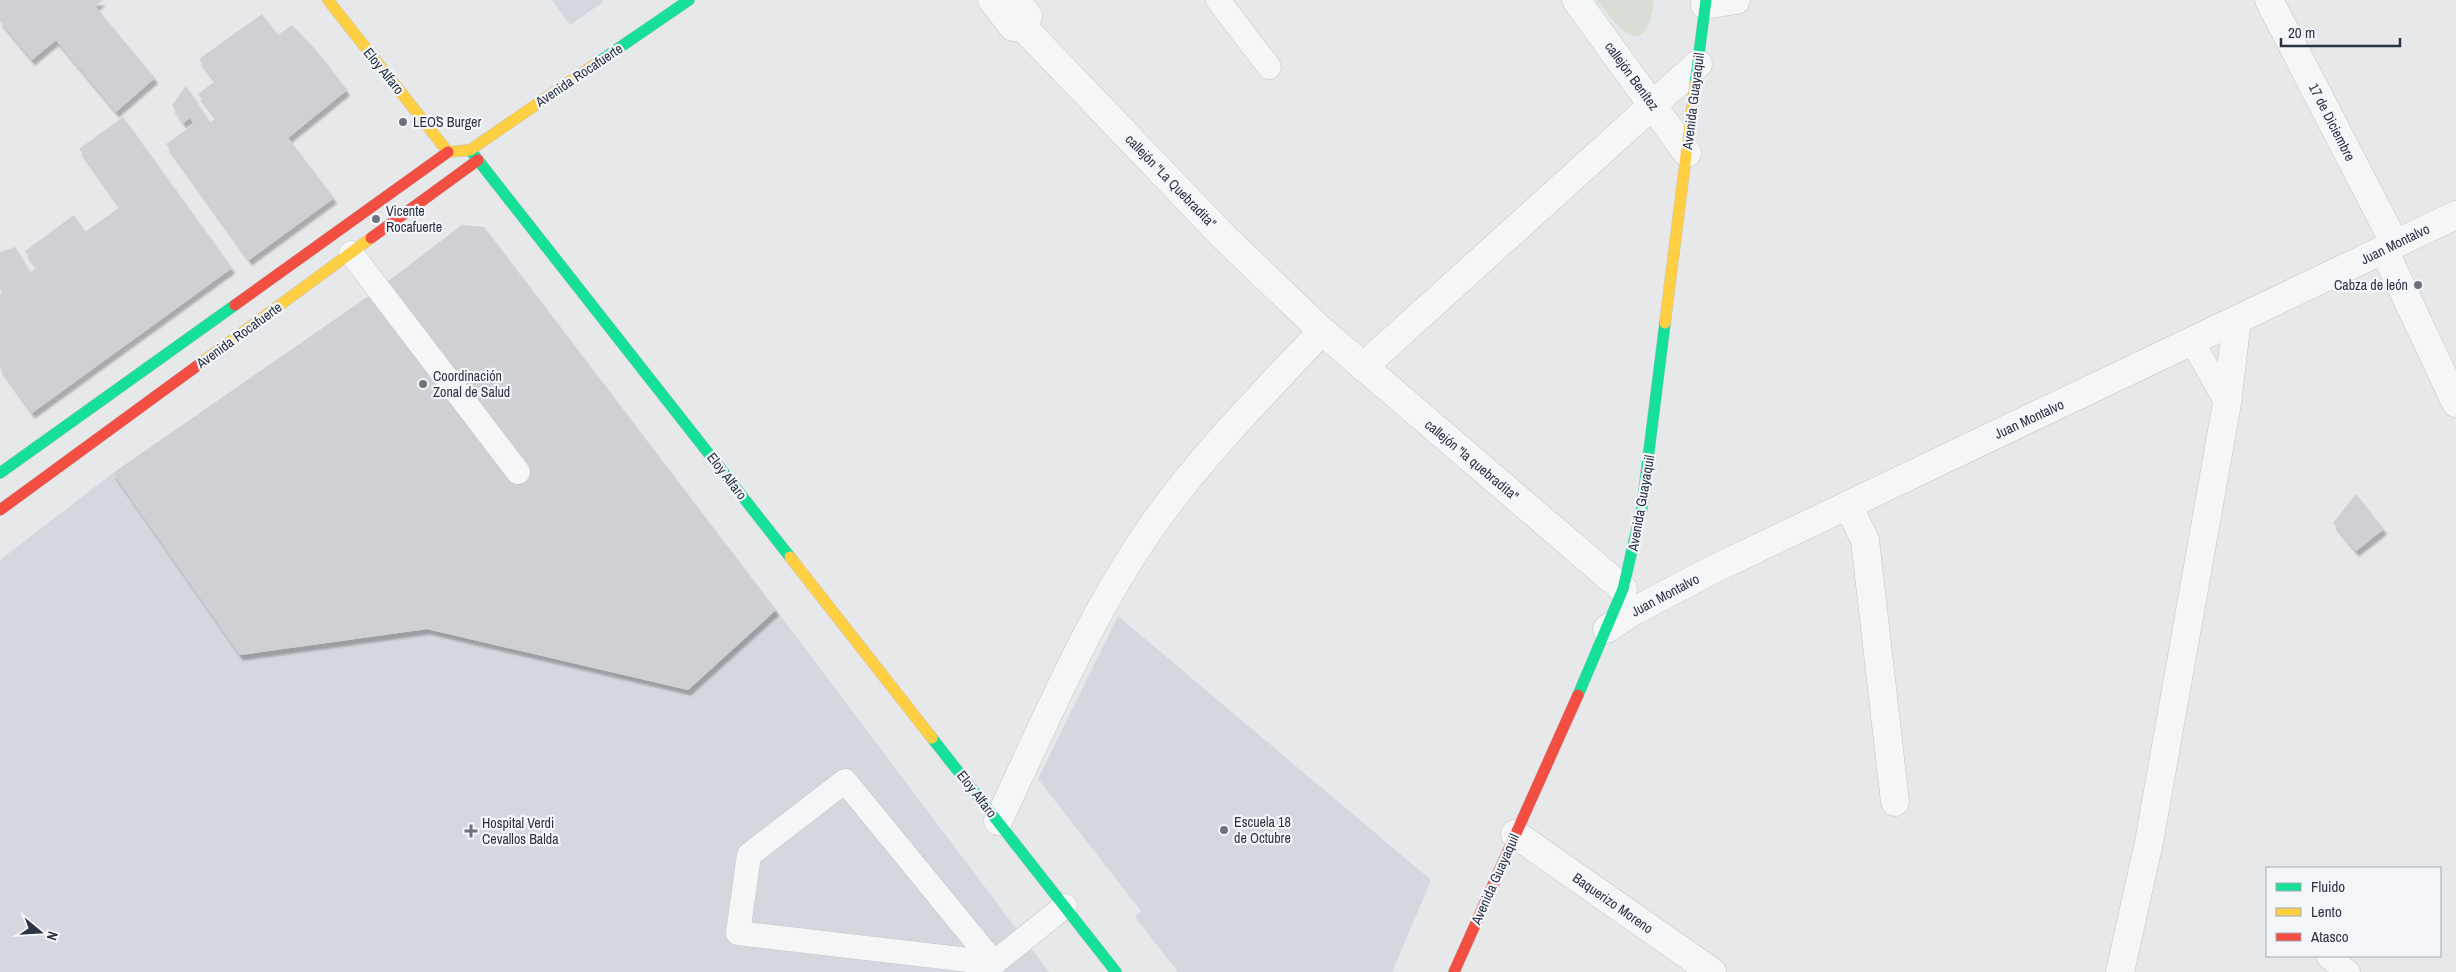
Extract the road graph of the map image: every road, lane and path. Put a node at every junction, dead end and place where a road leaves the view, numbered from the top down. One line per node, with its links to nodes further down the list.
1 (328, 0): 15 (street, Eloy Alfaro)
2 (689, 0): 14 (street, Avenida Rocafuerte)
3 (992, 0): 10 (street, callejón "La Quebradita")
4 (1016, 0): 10 (street)
5 (1218, 0): 12 (lane)
6 (1576, 0): 13 (street, callejón Benítez)
7 (1736, 0): 9 (street)
8 (2269, 0): 19 (street, 17 de Diciembre)
9 (1706, 2): 11 (street, Avenida Guayaquil)
10 (1023, 27): 22 (street, callejón "La Quebradita")
11 (1698, 64): 13 (street); 16 (street, Avenida Guayaquil)
12 (1268, 67)
13 (1653, 106): 16 (street, callejón Benítez); 24 (street)
14 (470, 150): 15 (street); 17 (street, Eloy Alfaro)
15 (448, 152): 28 (street, Avenida Rocafuerte)
16 (1687, 153): 31 (street, Avenida Guayaquil)
17 (478, 160): 20 (street, Avenida Rocafuerte); 34 (street, Eloy Alfaro)
18 (2456, 215): 19 (street, Juan Montalvo)
19 (2390, 247): 21 (street, Juan Montalvo); 26 (street, 17 de Diciembre)
20 (352, 253): 27 (lane); 30 (street, Avenida Rocafuerte)
21 (2237, 320): 23 (street, Juan Montalvo); 25 (street)
22 (1322, 331): 24 (street, callejón "la quebradita"); 34 (street)
23 (2192, 341): 25 (lane); 29 (street, Juan Montalvo)
24 (1363, 367): 31 (street, callejón "la quebradita")
25 (2227, 403): 42 (street)
26 (2456, 404)
27 (518, 472)
28 (0, 473)
29 (1848, 505): 32 (street, Juan Montalvo); 33 (street)
30 (0, 510)
31 (1623, 589): 32 (street, Avenida Guayaquil)
32 (1606, 629): 35 (street, Avenida Guayaquil)
33 (1895, 802)
34 (998, 821): 36 (street, Eloy Alfaro)
35 (1515, 834): 40 (street, Avenida Guayaquil); 41 (street, Baquerizo Moreno)
36 (1065, 906): 38 (lane); 39 (street, Eloy Alfaro)
37 (2329, 957): 43 (lane)
38 (994, 963): 38 (lane)
39 (1116, 972)
40 (1454, 972)
41 (1712, 972)
42 (2120, 972)
43 (2348, 972)

